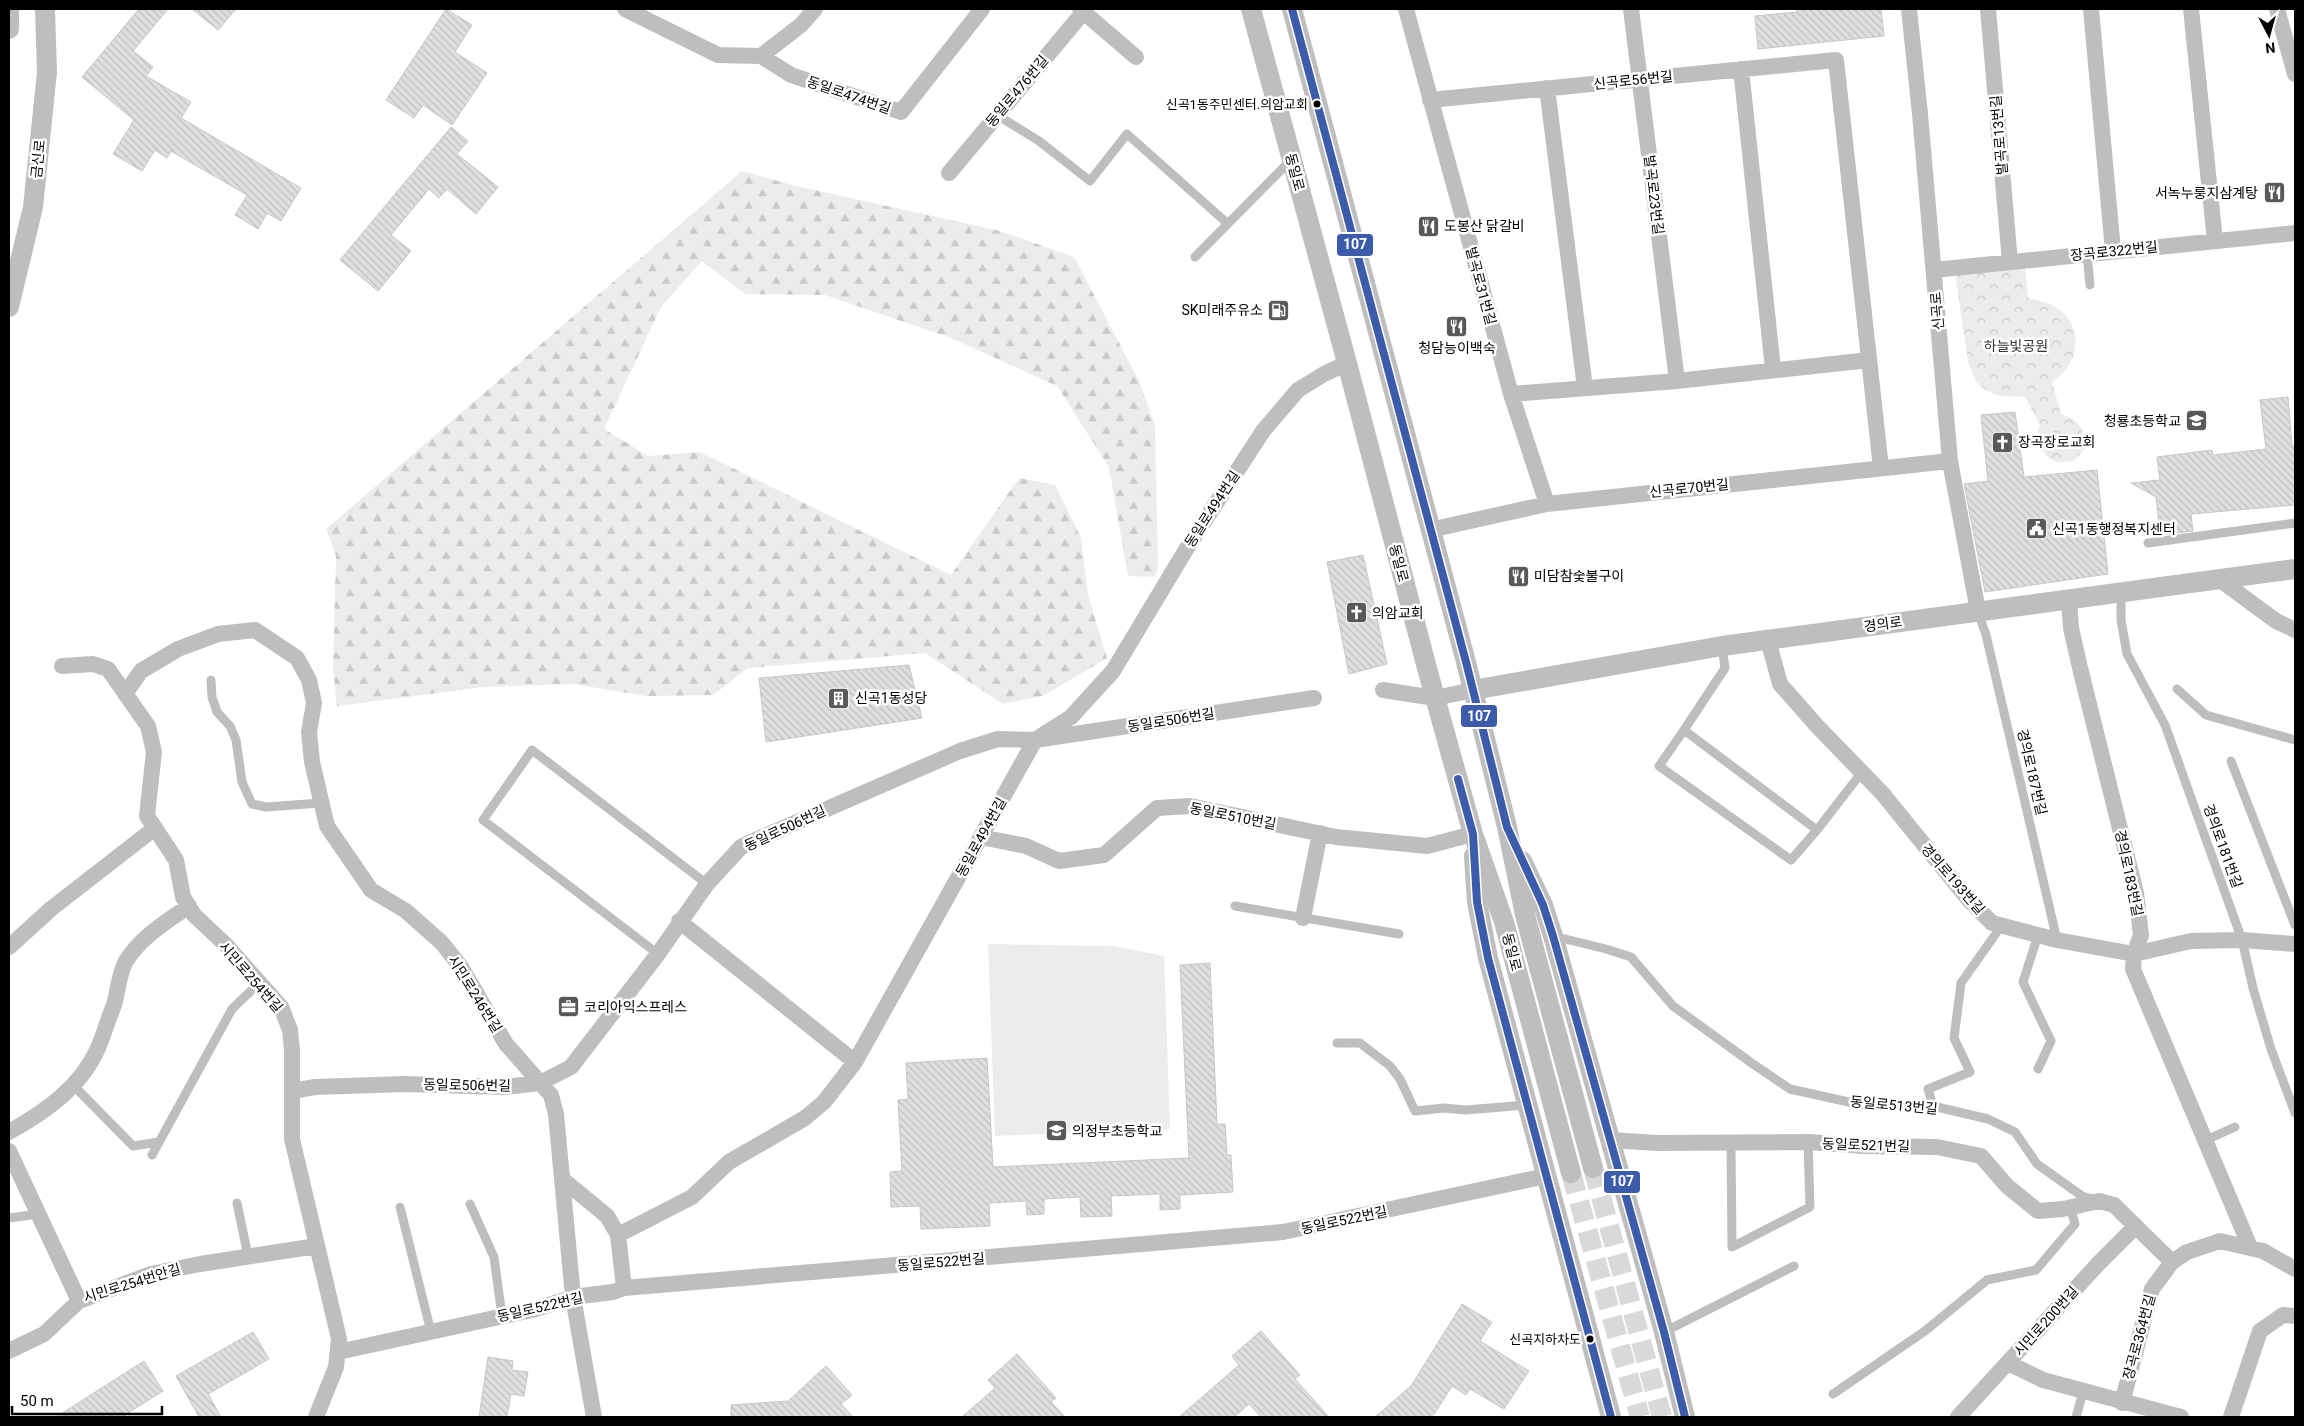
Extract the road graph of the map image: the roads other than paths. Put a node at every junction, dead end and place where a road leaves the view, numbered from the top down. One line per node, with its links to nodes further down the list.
1 (9, 9): 16 (street)
2 (46, 9): 36 (street, 금신로)
3 (625, 9): 17 (street)
4 (815, 9): 17 (street)
5 (982, 9): 17 (street, 동일로474번길)
6 (1251, 9): 25 (street, 동일로)
7 (1292, 9): 47 (street, 동일로)
8 (1406, 9): 23 (street, 발곡로31번길)
9 (1631, 9): 21 (street, 발곡로23번길)
10 (1909, 9): 34 (street, 신곡로)
11 (1988, 9): 33 (street, 발곡로13번길)
12 (2091, 9): 30 (street)
13 (2191, 9): 29 (street)
14 (2277, 9): 20 (street)
15 (1083, 10): 18 (street); 24 (street, 동일로476번길)
16 (9, 29)
17 (761, 56)
18 (1136, 57)
19 (1741, 69): 21 (street, 신곡로56번길); 37 (street, 신곡로56번길); 39 (street)
20 (2295, 74)
21 (1639, 79): 22 (street, 신곡로56번길); 40 (street, 발곡로23번길)
22 (1547, 88): 23 (street, 신곡로56번길); 41 (street)
23 (1430, 100): 42 (street, 발곡로31번길)
24 (998, 115): 26 (street, 동일로476번길); 27 (lane)
25 (1292, 159): 27 (lane); 38 (street, 동일로)
26 (949, 173)
27 (1227, 223): 32 (lane)
28 (2295, 233): 29 (street, 장곡로322번길)
29 (2216, 241): 30 (street, 장곡로322번길)
30 (2113, 251): 31 (street, 장곡로322번길)
31 (2087, 254): 33 (street, 장곡로322번길); 35 (lane)
32 (1194, 257)
33 (2010, 262): 34 (street, 장곡로322번길)
34 (1934, 270): 43 (street, 신곡로)
35 (2090, 284)
36 (9, 308)
37 (1869, 360): 39 (street); 44 (street)
38 (1347, 363): 64 (street, 동일로); 66 (street, 동일로494번길)
39 (1773, 369): 40 (street)
40 (1678, 381): 41 (street)
41 (1585, 388): 42 (street)
42 (1511, 394): 45 (street, 발곡로31번길)
43 (1950, 461): 44 (street, 신곡로70번길); 53 (street, 신곡로)
44 (1881, 468): 45 (street, 신곡로70번길)
45 (1547, 504): 47 (street, 신곡로70번길)
46 (2295, 523): 48 (lane)
47 (1430, 530): 61 (street, 동일로)
48 (2148, 543)
49 (2295, 569): 50 (street, 경의로)
50 (2219, 580): 51 (street, 경의로); 54 (street)
51 (2121, 592): 52 (street, 경의로); 88 (lane, 경의로181번길)
52 (2069, 600): 53 (street, 경의로); 92 (street, 경의로183번길)
53 (1978, 612): 55 (street, 경의로); 87 (lane, 경의로187번길)
54 (2295, 630)
55 (1768, 640): 56 (street, 경의로); 69 (street, 경의로193번길)
56 (1722, 646): 61 (street, 경의로); 65 (lane)
57 (62, 666): 62 (street, 시민로254번길)
58 (211, 680): 70 (lane)
59 (2177, 689): 67 (lane)
60 (1383, 690): 64 (street)
61 (1473, 690): 64 (street); 71 (street, 동일로)
62 (125, 694): 70 (street, 시민로246번길); 72 (street, 시민로254번길)
63 (1314, 698): 66 (street, 동일로506번길)
64 (1435, 698): 75 (street, 동일로)
65 (1684, 730): 73 (lane); 73 (lane)
66 (1035, 740): 76 (street, 동일로494번길); 77 (street, 동일로506번길)
67 (2295, 740)
68 (2231, 761): 83 (lane)
69 (1862, 772): 73 (lane); 82 (street, 경의로193번길)
70 (321, 803): 97 (street, 시민로246번길)
71 (1507, 827): 86 (street); 112 (street, 동일로)
72 (155, 828): 78 (street, 시민로254번길); 90 (street)
73 (1816, 830)
74 (1320, 834): 75 (street, 동일로510번길); 76 (street, 동일로510번길); 80 (street)
75 (1473, 834): 100 (street); 113 (street, 동일로)
76 (981, 837): 95 (street, 동일로494번길)
77 (707, 884): 81 (street, 동일로506번길); 91 (lane)
78 (188, 906): 93 (street, 시민로254번길); 98 (street)
79 (1235, 906): 80 (lane)
80 (1303, 918): 84 (lane)
81 (679, 921): 91 (street, 동일로506번길); 95 (street)
82 (2002, 925): 85 (street, 경의로193번길); 101 (lane)
83 (2295, 925)
84 (1399, 934)
85 (2038, 935): 87 (street, 경의로193번길); 96 (lane)
86 (1553, 936): 101 (lane, 동일로513번길); 105 (street)
87 (2057, 940): 92 (street, 경의로193번길)
88 (2242, 940): 89 (street, 경의로193번길); 92 (street, 경의로193번길); 102 (lane, 경의로181번길)
89 (2295, 944)
90 (9, 947)
91 (658, 954): 97 (street, 동일로506번길)
92 (2134, 954): 106 (street, 경의로183번길)
93 (259, 983): 99 (street, 시민로254번길); 107 (lane)
94 (1336, 1043): 100 (lane)
95 (854, 1062): 124 (street, 동일로494번길)
96 (2038, 1069)
97 (540, 1083): 99 (street, 동일로506번길); 115 (street, 시민로246번길)
98 (72, 1085): 104 (street); 107 (lane)
99 (292, 1091): 125 (street, 시민로254번길)
100 (1527, 1105): 114 (street)
101 (1933, 1106): 116 (lane, 동일로513번길)
102 (2295, 1113)
103 (2235, 1127): 106 (lane)
104 (9, 1132)
105 (1610, 1140): 109 (street, 동일로521번길); 137 (street)
106 (2206, 1140): 126 (street, 경의로183번길)
107 (159, 1142): 111 (lane)
108 (1808, 1142): 109 (street, 동일로521번길); 109 (lane); 120 (street, 동일로521번길)
109 (1731, 1144)
110 (9, 1152): 121 (street, 시민로254번안길)
111 (152, 1155)
112 (1593, 1168)
113 (1571, 1173)
114 (1546, 1176): 131 (street, 동일로522번길); 147 (street)
115 (562, 1179): 124 (street); 132 (street, 시민로246번길)
116 (2099, 1201): 120 (street, 동일로521번길); 123 (street, 동일로513번길)
117 (237, 1203): 127 (lane)
118 (470, 1204): 134 (lane)
119 (400, 1207): 136 (lane)
120 (2070, 1207): 142 (lane)
121 (38, 1214): 122 (lane); 133 (street, 시민로254번안길)
122 (9, 1218)
123 (2136, 1226): 128 (street, 동일로513번길); 140 (street, 시민로200번길)
124 (618, 1235): 131 (street)
125 (317, 1246): 127 (street, 시민로254번안길); 139 (street, 시민로254번길)
126 (2250, 1247): 128 (street, 장곡로364번길); 130 (street, 장곡로364번길)
127 (248, 1256): 133 (street, 시민로254번안길)
128 (2172, 1262): 143 (street, 장곡로364번길)
129 (1794, 1266): 137 (lane)
130 (2295, 1269)
131 (624, 1288): 132 (street, 동일로522번길)
132 (573, 1297): 134 (street, 동일로522번길); 146 (street, 시민로246번길)
133 (78, 1301): 138 (street)
134 (502, 1316): 136 (street, 동일로522번길)
135 (2295, 1316): 151 (street)
136 (431, 1332): 139 (street, 동일로522번길)
137 (1664, 1332): 144 (street)
138 (9, 1351)
139 (338, 1352): 145 (street, 시민로254번길)
140 (2008, 1363): 141 (street); 148 (street, 시민로200번길)
141 (2083, 1392): 143 (street); 149 (lane)
142 (1833, 1394)
143 (2122, 1403): 150 (street)
144 (1683, 1413)
145 (316, 1417)
146 (594, 1417)
147 (1612, 1417)
148 (1958, 1417)
149 (2076, 1417)
150 (2181, 1417)
151 (2230, 1417)

